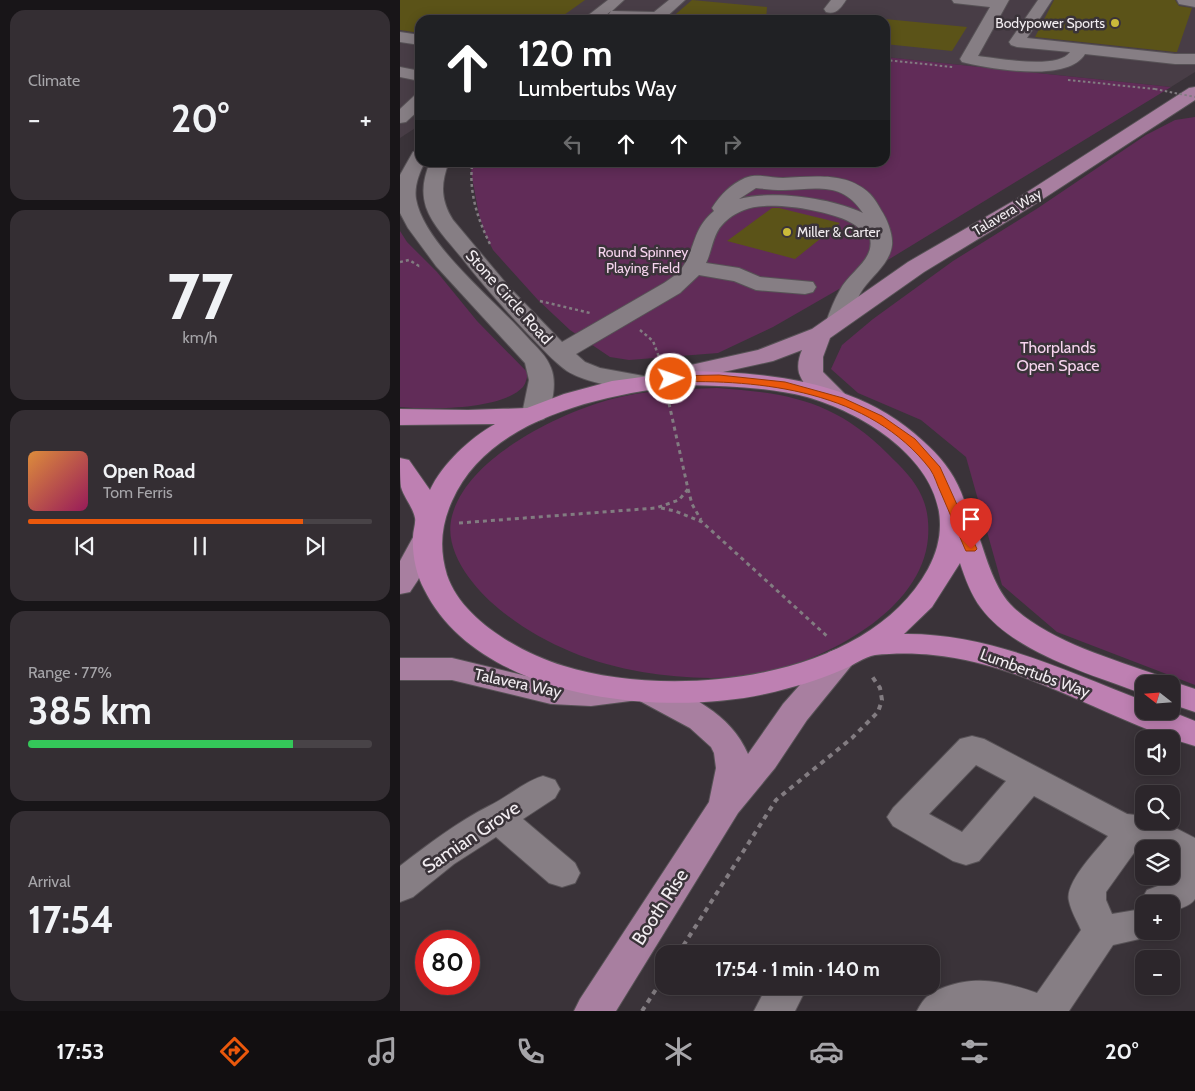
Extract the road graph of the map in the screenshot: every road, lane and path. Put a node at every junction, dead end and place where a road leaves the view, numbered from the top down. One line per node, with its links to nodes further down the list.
1 (635, 0): 7 (street)
2 (678, 0): 9 (street)
3 (959, 0): 6 (street)
4 (1017, 0): 6 (street)
5 (1045, 0): 12 (street)
6 (999, 4): 12 (street)
7 (614, 11): 8 (street)
8 (643, 15)
9 (659, 15)
10 (400, 37): 11 (street)
11 (415, 39)
12 (1080, 49): 13 (street)
13 (1195, 59)
14 (400, 72): 15 (street)
15 (415, 75)
16 (1155, 89): 18 (path, bridge)
17 (1195, 92): 29 (main road, Talavera Way)
18 (1195, 97)
19 (415, 104): 20 (street)
20 (400, 118)
21 (415, 162): 33 (street, Stone Circle Road)
22 (438, 167): 30 (street, Stone Circle Road)
23 (472, 167): 24 (path)
24 (494, 250)
25 (694, 268): 26 (street); 28 (street); 29 (street)
26 (805, 287)
27 (538, 300): 28 (path)
28 (618, 320): 30 (street); 31 (path)
29 (828, 328): 31 (main road, Talavera Way); 32 (main road)
30 (561, 354): 31 (street, Stone Circle Road)
31 (655, 379): 32 (highway); 33 (highway); 36 (path)
32 (839, 400): 37 (highway)
33 (533, 414): 34 (highway); 41 (highway)
34 (400, 417)
35 (400, 466): 41 (highway)
36 (688, 489): 38 (path); 39 (path)
37 (950, 501): 43 (highway); 45 (highway, Lumbertubs Way)
38 (656, 508): 39 (path); 40 (path)
39 (702, 522): 43 (path)
40 (459, 523)
41 (428, 528): 42 (main road); 46 (highway)
42 (400, 585)
43 (853, 655): 46 (highway); 49 (highway, Lumbertubs Way); 52 (main road, Booth Rise); 62 (path)
44 (400, 669): 46 (main road, Talavera Way)
45 (1135, 678)
46 (642, 691): 52 (main road, Booth Rise)
47 (1180, 695): 48 (highway)
48 (1195, 701)
49 (1195, 734)
50 (1029, 778): 54 (street)
51 (543, 788): 53 (street, Samian Grove)
52 (726, 804): 64 (main road, Booth Rise)
53 (497, 818): 57 (street); 58 (street, Samian Grove)
54 (1129, 828): 55 (street); 61 (street)
55 (1195, 855)
56 (1195, 870): 59 (street)
57 (562, 872)
58 (400, 887)
59 (1174, 895)
60 (1135, 926): 61 (street)
61 (1101, 932): 68 (street)
62 (684, 945)
63 (655, 991): 65 (path)
64 (594, 1011)
65 (642, 1011)
66 (937, 1011): 67 (street)
67 (1033, 1011)
68 (1047, 1011)

